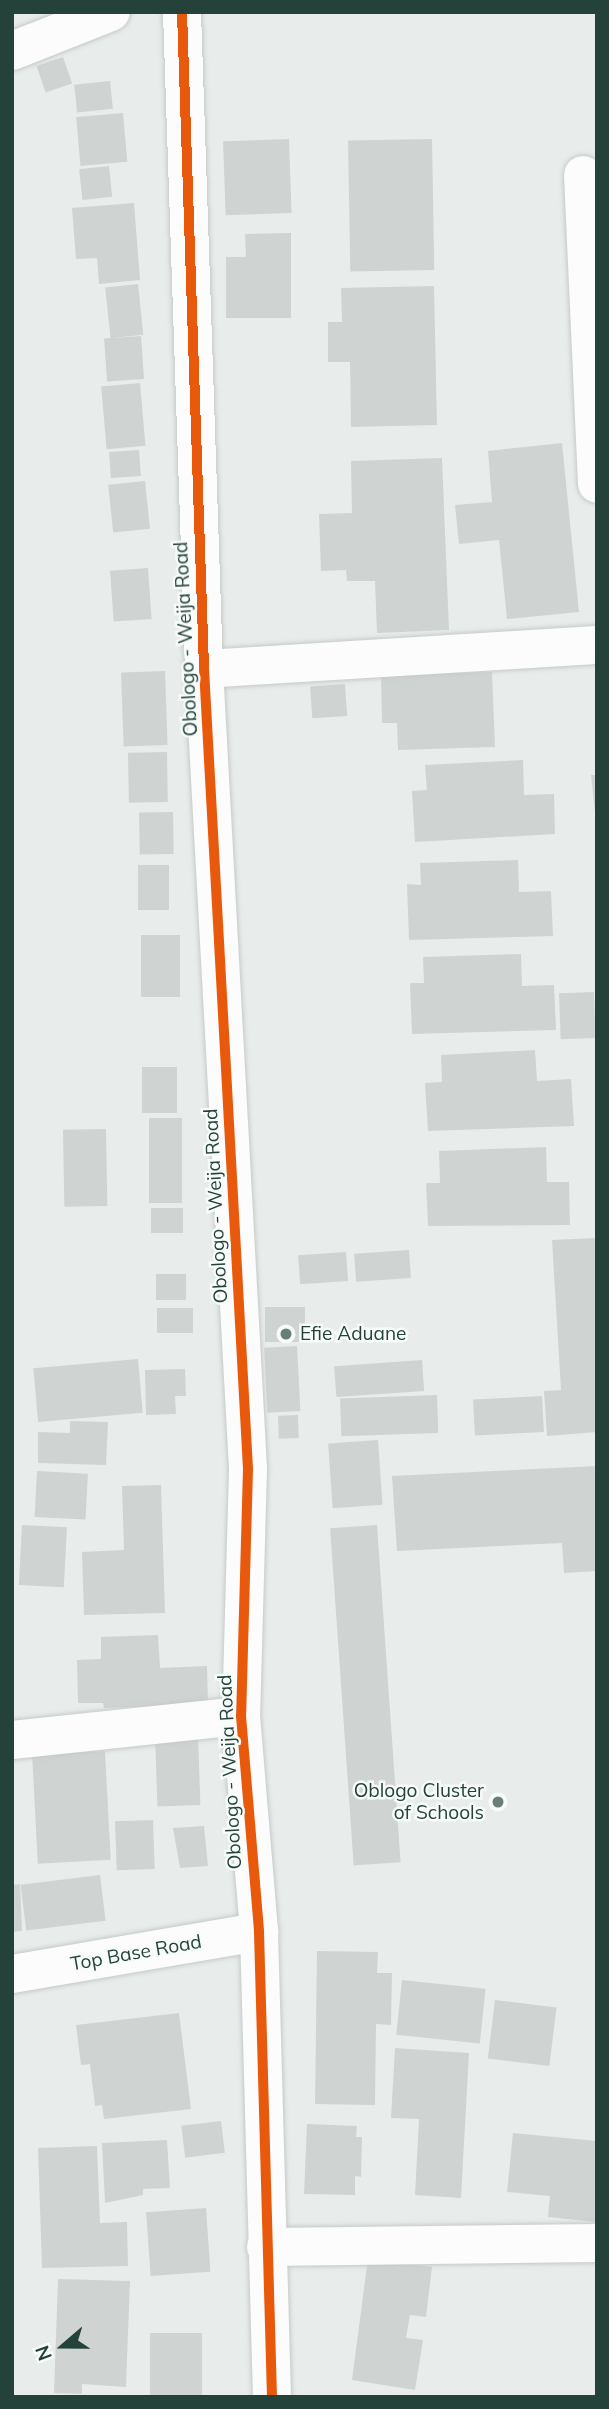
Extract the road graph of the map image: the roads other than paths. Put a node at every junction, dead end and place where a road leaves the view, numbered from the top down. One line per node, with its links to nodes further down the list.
1 (111, 12): 3 (street)
2 (182, 12): 7 (street, Obologo - Weija Road)
3 (12, 51)
4 (583, 175): 5 (street)
5 (597, 484)
6 (597, 645): 7 (street)
7 (204, 669): 8 (street, Obologo - Weija Road)
8 (241, 1716): 9 (street); 10 (street, Obologo - Weija Road)
9 (12, 1740)
10 (259, 1933): 11 (street, Top Base Road); 13 (street, Obologo - Weija Road)
11 (12, 1974)
12 (597, 2243): 13 (street)
13 (266, 2247): 14 (street, Obologo - Weija Road)
14 (272, 2397)

